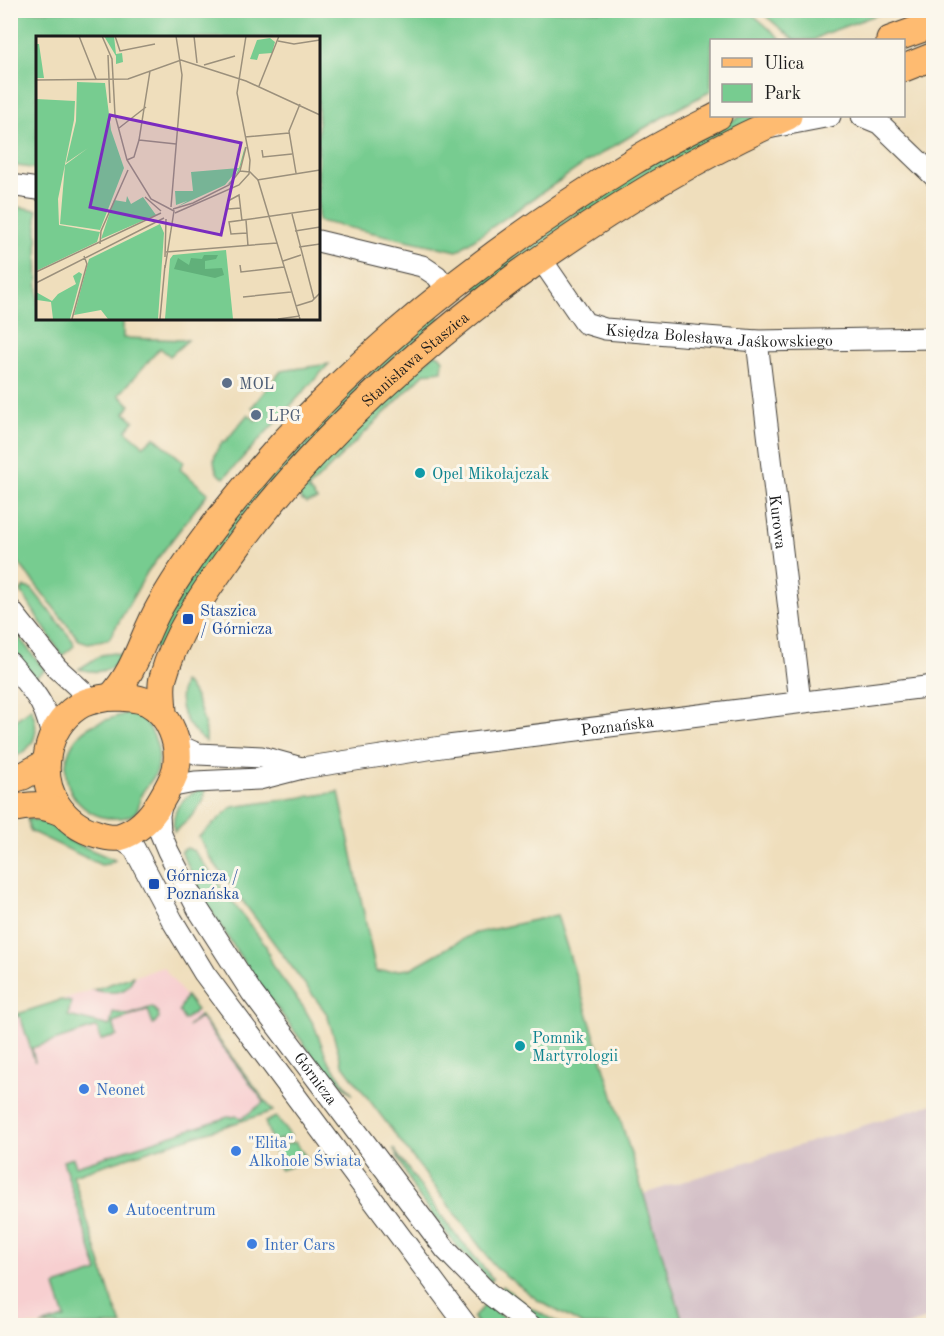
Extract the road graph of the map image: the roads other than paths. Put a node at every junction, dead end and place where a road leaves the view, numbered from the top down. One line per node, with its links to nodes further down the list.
1 (933, 24): 2 (main road)
2 (893, 39)
3 (933, 56): 4 (main road)
4 (905, 67)
5 (716, 117): 15 (main road, Stanisława Staszica)
6 (786, 117): 9 (main road, Stanisława Staszica)
7 (825, 117): 9 (street)
8 (871, 119): 10 (street)
9 (755, 130): 14 (main road, Stanisława Staszica)
10 (933, 176)
11 (10, 185): 12 (street)
12 (36, 189)
13 (320, 242): 15 (street)
14 (541, 259): 17 (street, Księdza Bolesława Jaśkowskiego); 23 (main road, Stanisława Staszica)
15 (447, 290): 21 (main road, Stanisława Staszica)
16 (933, 338): 17 (street, Księdza Bolesława Jaśkowskiego)
17 (757, 341): 22 (street, Kurowa)
18 (10, 609): 21 (street)
19 (10, 663): 24 (street)
20 (933, 686): 22 (street, Poznańska)
21 (102, 698): 23 (main road); 24 (main road)
22 (800, 702): 25 (street, Poznańska)
23 (168, 725): 25 (street, Poznańska); 27 (main road)
24 (49, 752): 26 (main road); 29 (main road)
25 (302, 768): 27 (street, Poznańska)
26 (10, 780)
27 (166, 791): 30 (main road); 32 (street, Górnicza)
28 (10, 809): 29 (main road)
29 (63, 813): 30 (main road)
30 (118, 837): 31 (street, Górnicza)
31 (467, 1326)
32 (531, 1326)

